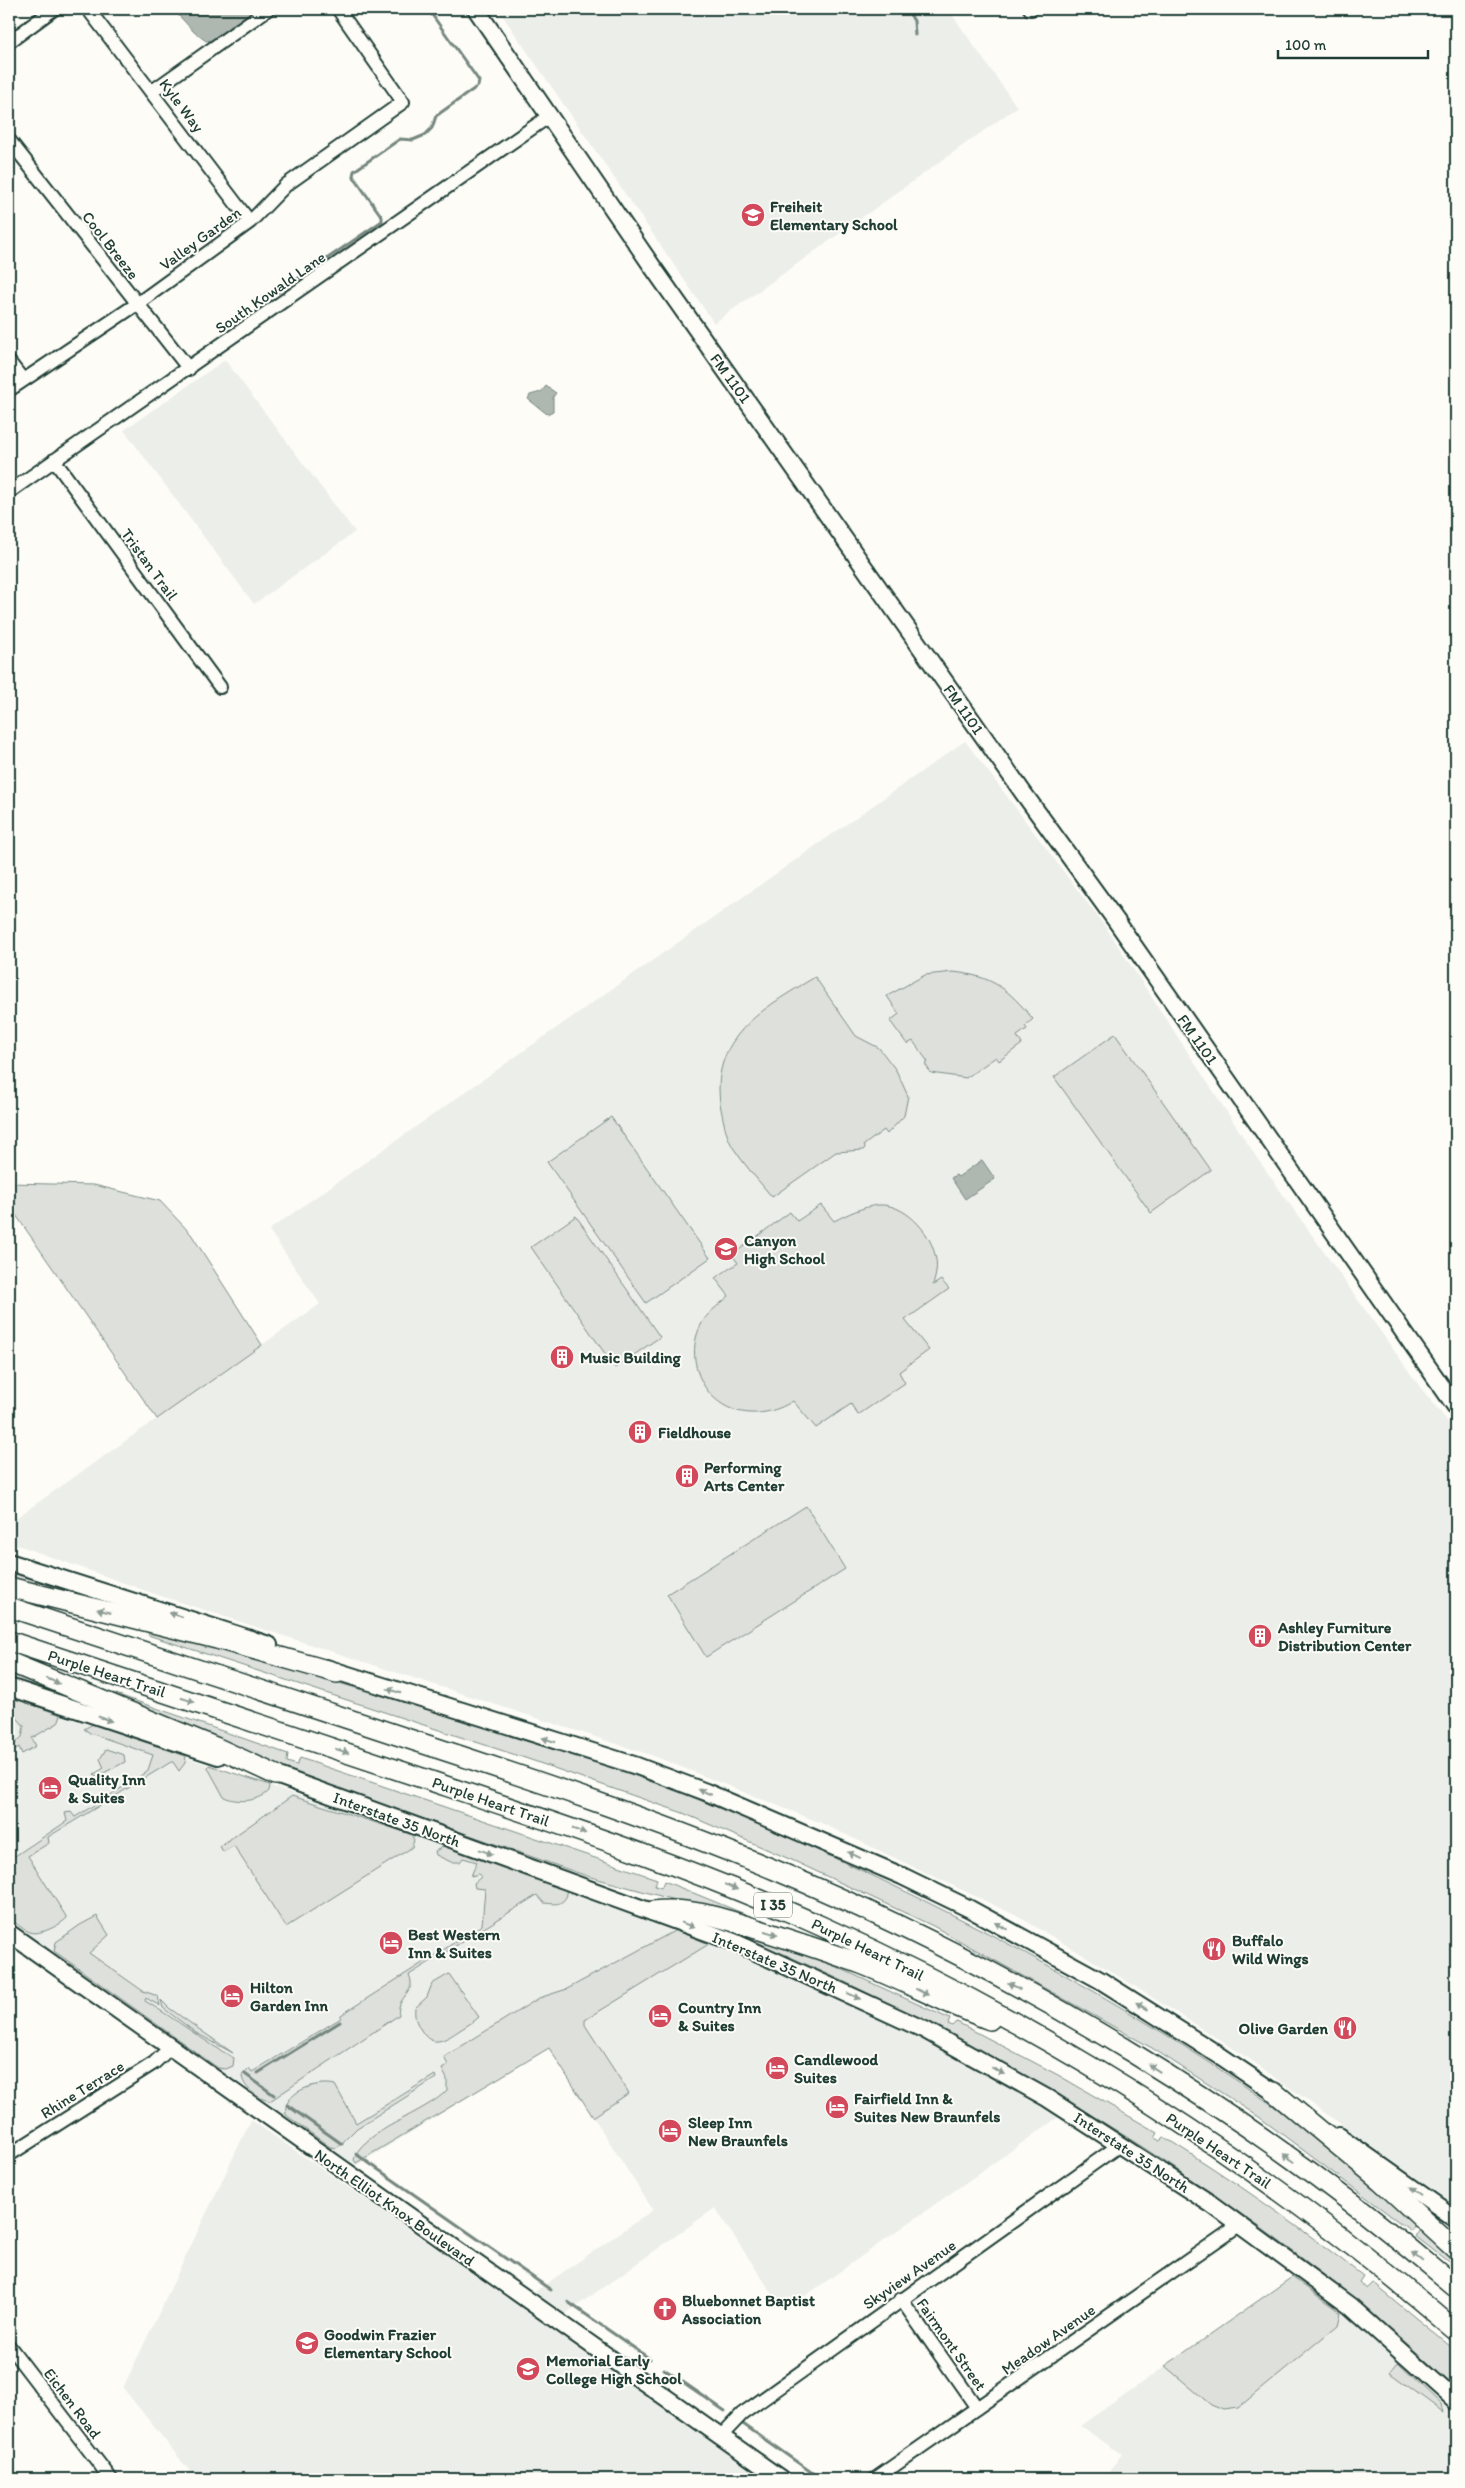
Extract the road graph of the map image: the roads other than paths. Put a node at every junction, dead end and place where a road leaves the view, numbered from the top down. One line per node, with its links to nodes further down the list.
1 (54, 9): 6 (street)
2 (88, 9): 7 (street, Kyle Way)
3 (268, 9): 7 (street)
4 (338, 9): 10 (street, Valley Garden)
5 (476, 9): 8 (main road, FM 1101 / FM 1101)
6 (9, 42)
7 (151, 92): 10 (street, Kyle Way)
8 (548, 117): 13 (street, South Kowald Lane); 19 (main road, FM 1101 / FM 1101)
9 (9, 140): 11 (street, Cool Breeze)
10 (250, 222): 11 (street, Valley Garden)
11 (137, 304): 13 (street, Cool Breeze); 14 (street, Valley Garden)
12 (9, 362): 14 (street)
13 (188, 369): 16 (street, South Kowald Lane)
14 (23, 380): 15 (street, Valley Garden)
15 (9, 390)
16 (54, 460): 17 (street, South Kowald Lane); 18 (street, Tristan Trail)
17 (9, 492)
18 (220, 687)
19 (1456, 1407)
20 (9, 1562): 25 (main road, one-way to 20)
21 (9, 1588): 25 (highway, one-way to 21)
22 (9, 1607): 38 (highway, Purple Heart Trail / I 35, one-way to 22)
23 (9, 1641): 30 (highway, Purple Heart Trail / I 35, one-way to 30)
24 (9, 1662): 27 (highway, one-way to 27)
25 (338, 1673): 32 (main road, one-way to 25)
26 (9, 1687): 27 (main road, Interstate 35 North, one-way to 27)
27 (276, 1775): 28 (main road, Interstate 35 North, one-way to 28)
28 (653, 1912): 30 (highway, one-way to 30); 33 (main road, Interstate 35 North, one-way to 33)
29 (9, 1933): 31 (main road, North Elliot Knox Boulevard)
30 (1045, 2040): 40 (highway, Purple Heart Trail / I 35)
31 (170, 2048): 34 (street, Rhine Terrace); 44 (main road, North Elliot Knox Boulevard)
32 (1274, 2092): 35 (main road, one-way to 32); 37 (highway)
33 (1120, 2144): 36 (main road, Interstate 35 North); 39 (street, Skyview Avenue)
34 (9, 2154)
35 (1456, 2219)
36 (1239, 2225): 42 (main road, Interstate 35 North); 43 (street, Meadow Avenue)
37 (1456, 2250)
38 (1456, 2287)
39 (901, 2299): 43 (street, Fairmont Street); 44 (street, Skyview Avenue)
40 (1456, 2331)
41 (9, 2346): 45 (street, Eichen Road)
42 (1456, 2401)
43 (976, 2408): 47 (street, Meadow Avenue)
44 (720, 2437): 46 (main road, North Elliot Knox Boulevard)
45 (111, 2479)
46 (781, 2479)
47 (875, 2479)

